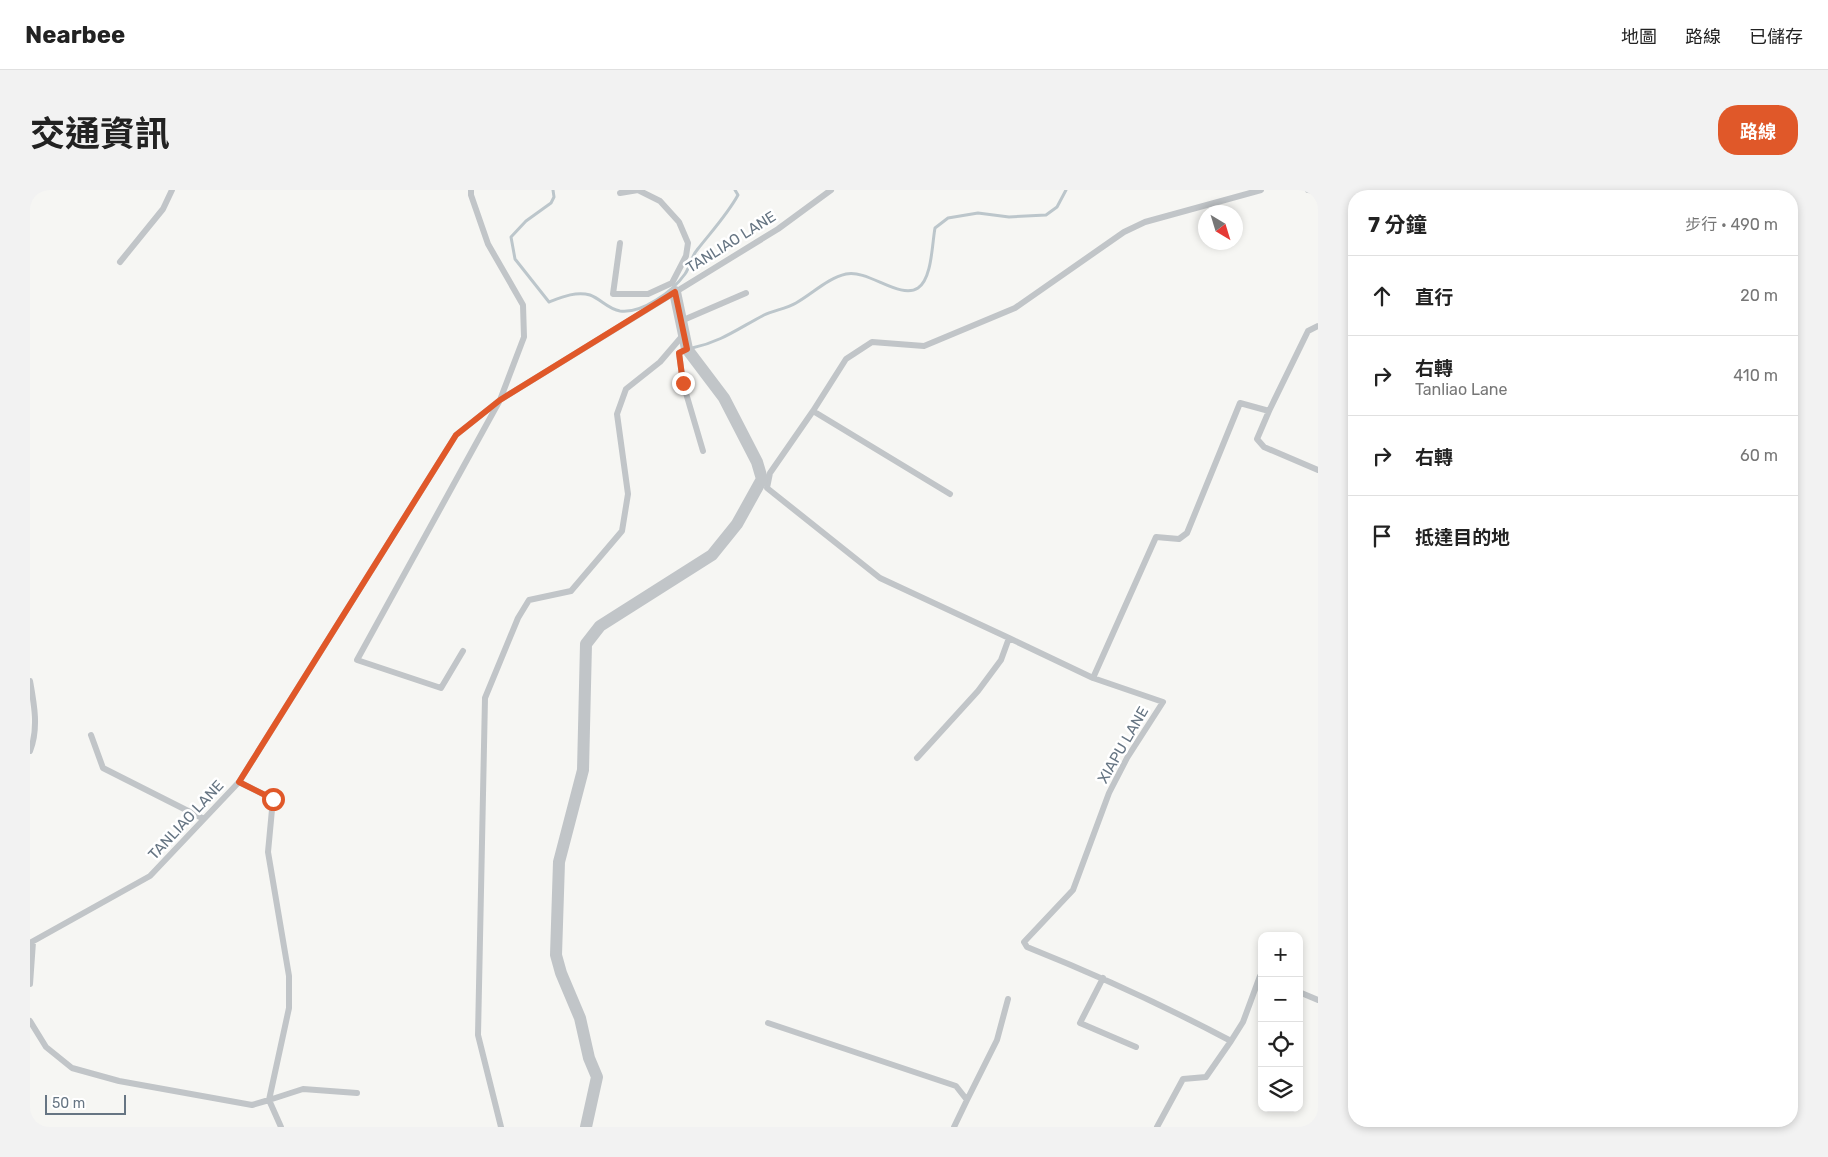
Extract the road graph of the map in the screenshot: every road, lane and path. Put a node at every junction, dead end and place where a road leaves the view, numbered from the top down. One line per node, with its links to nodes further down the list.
1 (172, 190): 9 (lane)
2 (471, 190): 16 (lane)
3 (832, 190): 10 (lane, TANLIAO LANE)
4 (1261, 190): 17 (lane)
5 (1308, 190): 6 (lane)
6 (1318, 191)
7 (620, 193): 8 (lane)
8 (620, 243)
9 (120, 262)
10 (675, 292): 12 (street); 16 (lane, TANLIAO LANE)
11 (746, 293): 12 (lane)
12 (681, 320): 14 (street)
13 (1318, 326): 18 (lane)
14 (684, 334): 15 (street); 46 (lane)
15 (687, 349): 19 (lane); 47 (street)
16 (500, 400): 23 (lane); 29 (lane, TANLIAO LANE)
17 (813, 411): 21 (lane); 22 (lane)
18 (1268, 411): 20 (lane); 24 (lane)
19 (703, 451)
20 (1318, 470)
21 (950, 494)
22 (1009, 638): 24 (lane); 28 (lane)
23 (463, 651)
24 (1093, 678): 32 (lane, XIAPU LANE)
25 (30, 681): 27 (lane)
26 (91, 735): 30 (lane)
27 (30, 751)
28 (917, 758)
29 (239, 782): 30 (lane, TANLIAO LANE); 43 (lane)
30 (204, 819): 31 (lane, TANLIAO LANE)
31 (32, 942): 34 (lane)
32 (1103, 978): 40 (lane, XIAPU LANE); 41 (lane)
33 (1258, 981): 40 (lane)
34 (30, 984)
35 (1303, 994): 37 (lane)
36 (1008, 999): 44 (lane)
37 (1318, 1000)
38 (30, 1021): 43 (lane)
39 (768, 1023): 44 (lane)
40 (1232, 1040): 49 (lane)
41 (1136, 1047)
42 (357, 1093): 43 (lane)
43 (269, 1100): 45 (lane)
44 (967, 1100): 48 (lane)
45 (281, 1127)
46 (501, 1127)
47 (586, 1127)
48 (954, 1127)
49 (1157, 1127)

